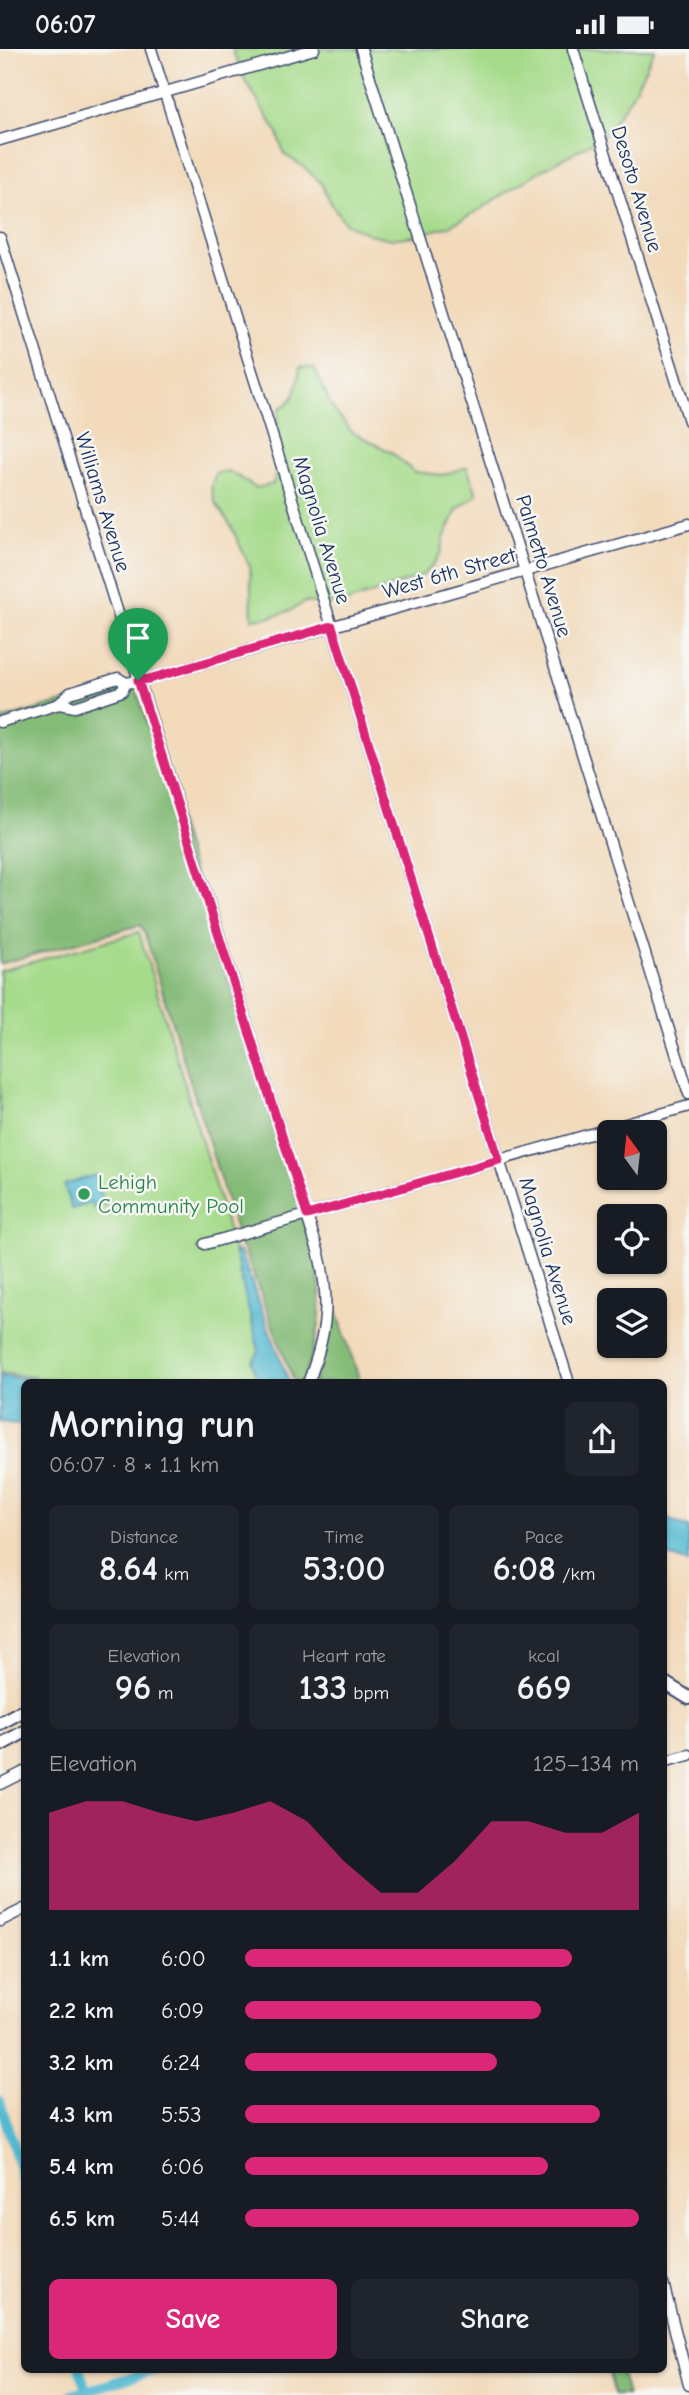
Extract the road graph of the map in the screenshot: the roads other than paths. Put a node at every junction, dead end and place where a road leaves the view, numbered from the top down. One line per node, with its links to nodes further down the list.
1 (151, 49): 5 (street, Magnolia Avenue)
2 (314, 49): 5 (street)
3 (361, 49): 10 (street, Palmetto Avenue)
4 (572, 49): 8 (street, Desoto Avenue)
5 (165, 92): 6 (street); 11 (street, Magnolia Avenue)
6 (0, 140)
7 (0, 237): 12 (street, Williams Avenue)
8 (689, 421)
9 (689, 524): 10 (street, West 6th Street)
10 (525, 571): 11 (street, West 6th Street); 14 (street, Palmetto Avenue)
11 (332, 626): 12 (street, West 6th Street); 16 (street, Magnolia Avenue)
12 (138, 680): 13 (street, West 6th Street); 17 (street, Williams Avenue)
13 (0, 722)
14 (689, 1094)
15 (689, 1106): 16 (street)
16 (499, 1160): 17 (street); 20 (street, Magnolia Avenue)
17 (307, 1215): 18 (street); 19 (street, Williams Avenue)
18 (205, 1244)
19 (309, 1379)
20 (568, 1379)
21 (667, 1684): 22 (main road)
22 (689, 1698)
23 (21, 1712): 24 (main road)
24 (0, 1723)
25 (21, 1734): 26 (main road)
26 (0, 1745)
27 (689, 1755): 28 (street)
28 (667, 1761)
29 (21, 1774): 30 (street)
30 (0, 1784)
31 (21, 1910): 32 (street)
32 (0, 1921)
33 (667, 2299): 34 (street)
34 (689, 2385)

